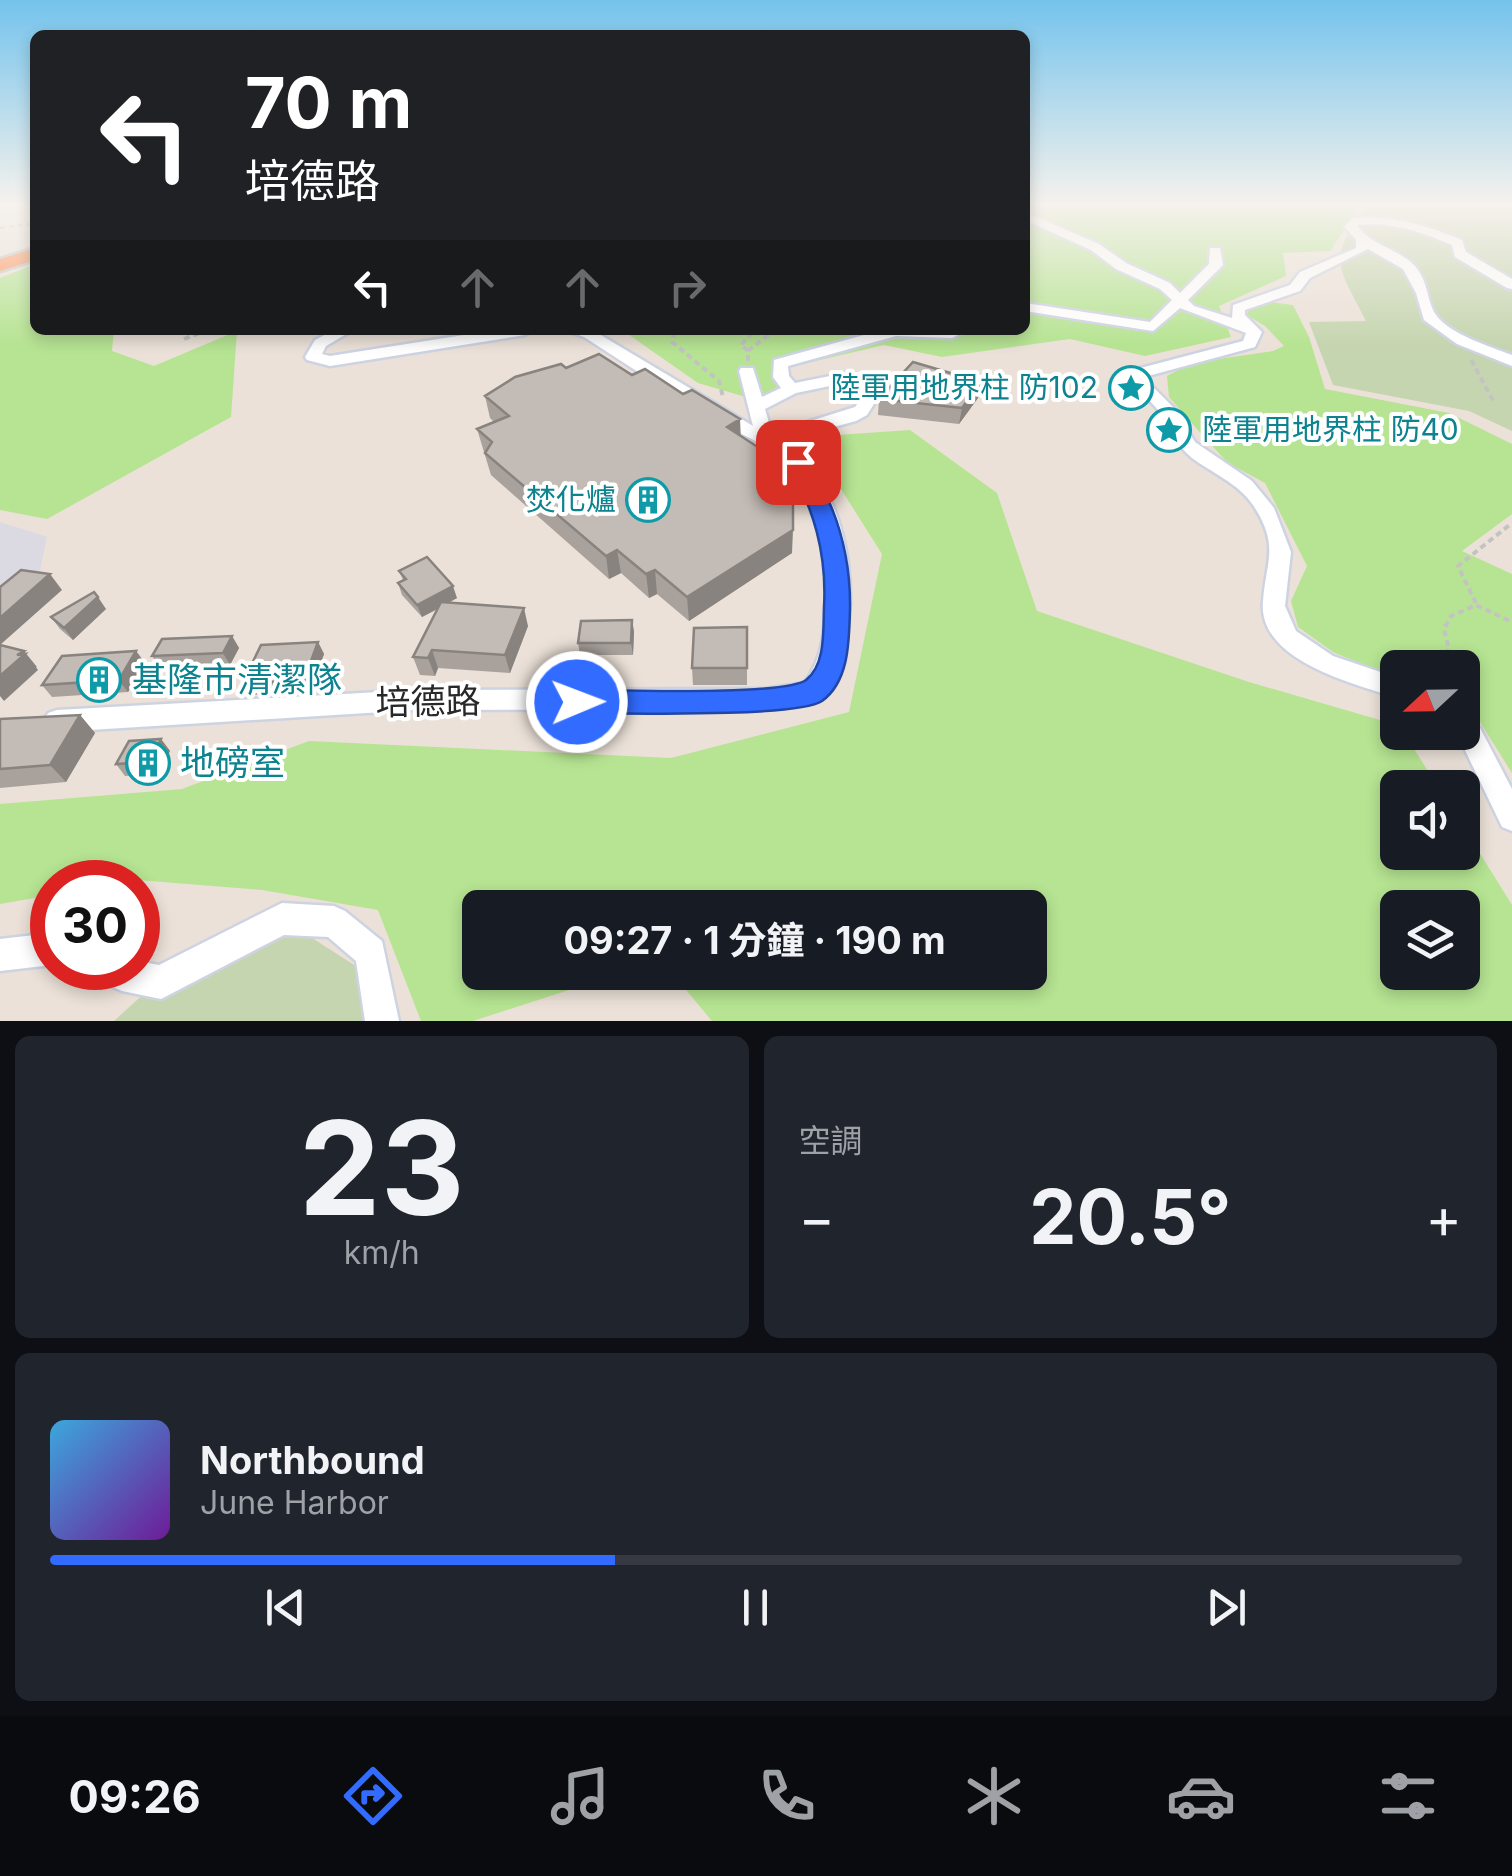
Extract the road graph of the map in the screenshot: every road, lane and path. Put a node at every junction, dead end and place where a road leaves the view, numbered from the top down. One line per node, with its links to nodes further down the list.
1 (1101, 251): 9 (street)
2 (1215, 251): 9 (street)
3 (1360, 251): 11 (street)
4 (1383, 251): 21 (street)
5 (1459, 251): 8 (street)
6 (30, 256): 7 (highway)
7 (0, 265)
8 (1512, 285)
9 (1179, 297): 10 (street); 11 (street)
10 (1030, 309)
11 (1252, 329): 33 (street)
12 (195, 335): 20 (path)
13 (335, 335): 14 (street)
14 (494, 335)
15 (591, 335): 28 (street)
16 (674, 335): 28 (path)
17 (750, 335): 22 (path)
18 (768, 335): 22 (path)
19 (884, 335): 25 (street)
20 (184, 340)
21 (1480, 348): 23 (street); 26 (path)
22 (748, 351): 24 (path)
23 (1510, 358)
24 (748, 371): 27 (street)
25 (791, 388): 27 (street); 29 (street)
26 (1495, 404)
27 (758, 406): 29 (street)
28 (730, 422): 29 (street)
29 (765, 440): 35 (street, 培德路)
30 (1512, 522): 31 (path)
31 (1476, 605): 32 (path); 33 (path)
32 (1512, 622)
33 (1358, 675): 34 (street)
34 (1380, 682)
35 (40, 722)
36 (1478, 750): 37 (street)
37 (1512, 818)
38 (30, 952): 39 (street)
39 (0, 955)
40 (160, 982): 41 (street)
41 (382, 1021)

